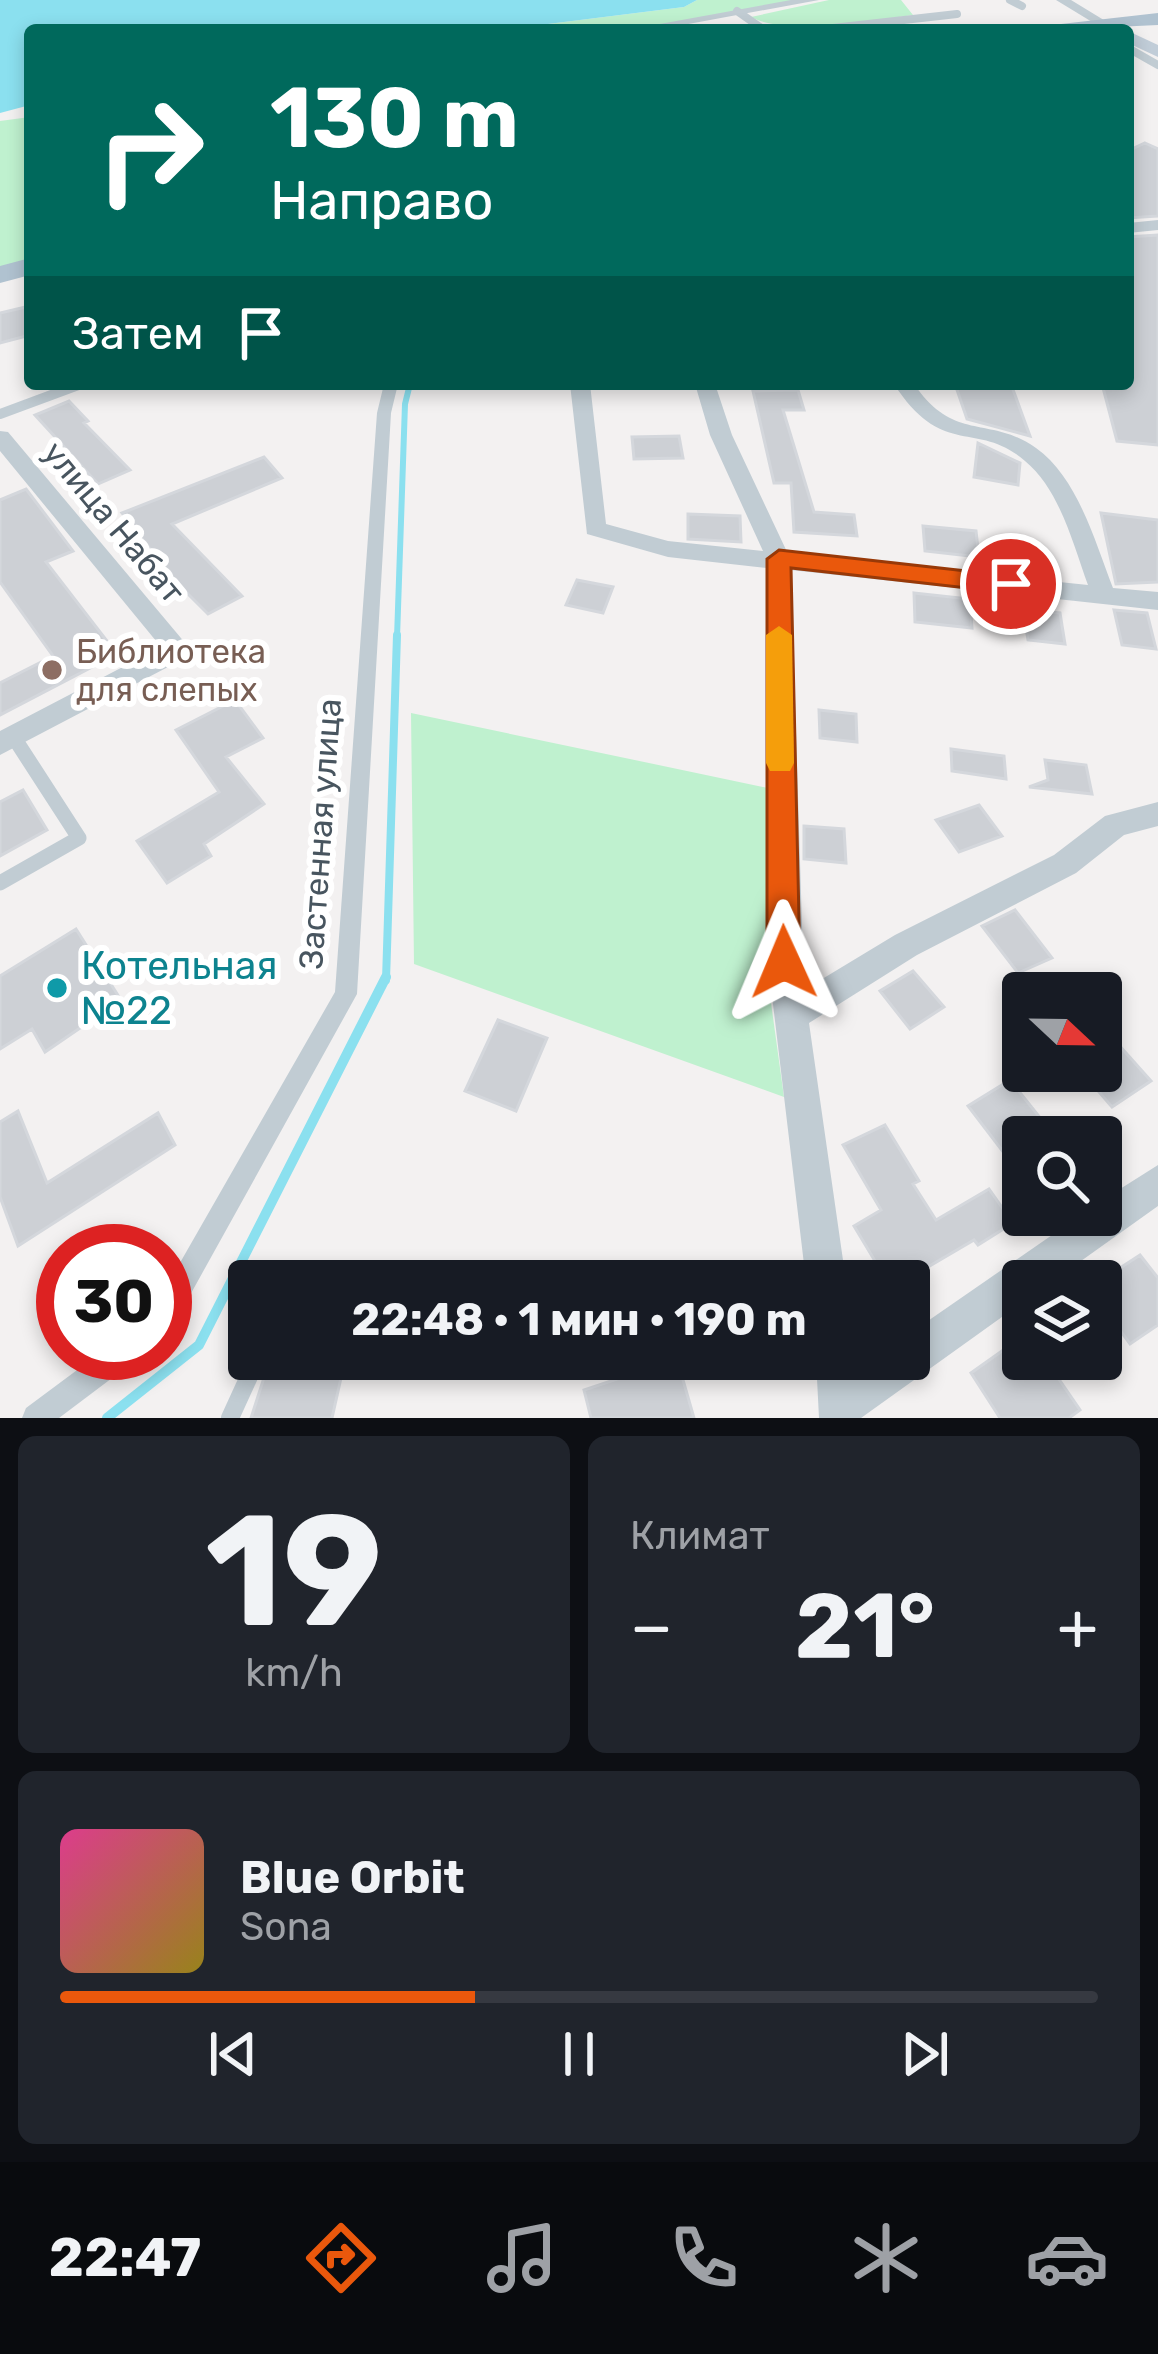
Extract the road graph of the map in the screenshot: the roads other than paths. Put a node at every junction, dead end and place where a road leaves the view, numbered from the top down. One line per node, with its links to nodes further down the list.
1 (813, 0): 5 (street)
2 (1010, 0): 4 (lane)
3 (1062, 0): 12 (street)
4 (1022, 6)
5 (737, 11): 8 (street); 9 (lane)
6 (957, 14): 7 (lane)
7 (902, 20): 10 (lane); 11 (lane)
8 (666, 24)
9 (755, 24)
10 (867, 24)
11 (908, 24)
12 (1106, 24)
13 (65, 390): 18 (lane)
14 (390, 390): 30 (street, Застенная улица)
15 (581, 390): 21 (street)
16 (707, 390): 21 (street)
17 (910, 390): 22 (street)
18 (0, 414)
19 (0, 437): 20 (street, улица Набат)
20 (9, 462): 24 (street, улица Набат)
21 (779, 559): 22 (street); 27 (street)
22 (1104, 595): 23 (street)
23 (1158, 601)
24 (7, 740): 26 (lane)
25 (1158, 814): 27 (street)
26 (0, 883)
27 (791, 1016): 29 (street)
28 (1158, 1184): 31 (street)
29 (823, 1260)
30 (192, 1267)
31 (930, 1344)
32 (86, 1380): 37 (street)
33 (247, 1380): 38 (lane)
34 (838, 1380): 36 (street)
35 (882, 1380): 36 (street)
36 (841, 1412)
37 (36, 1418)
38 (230, 1418)

